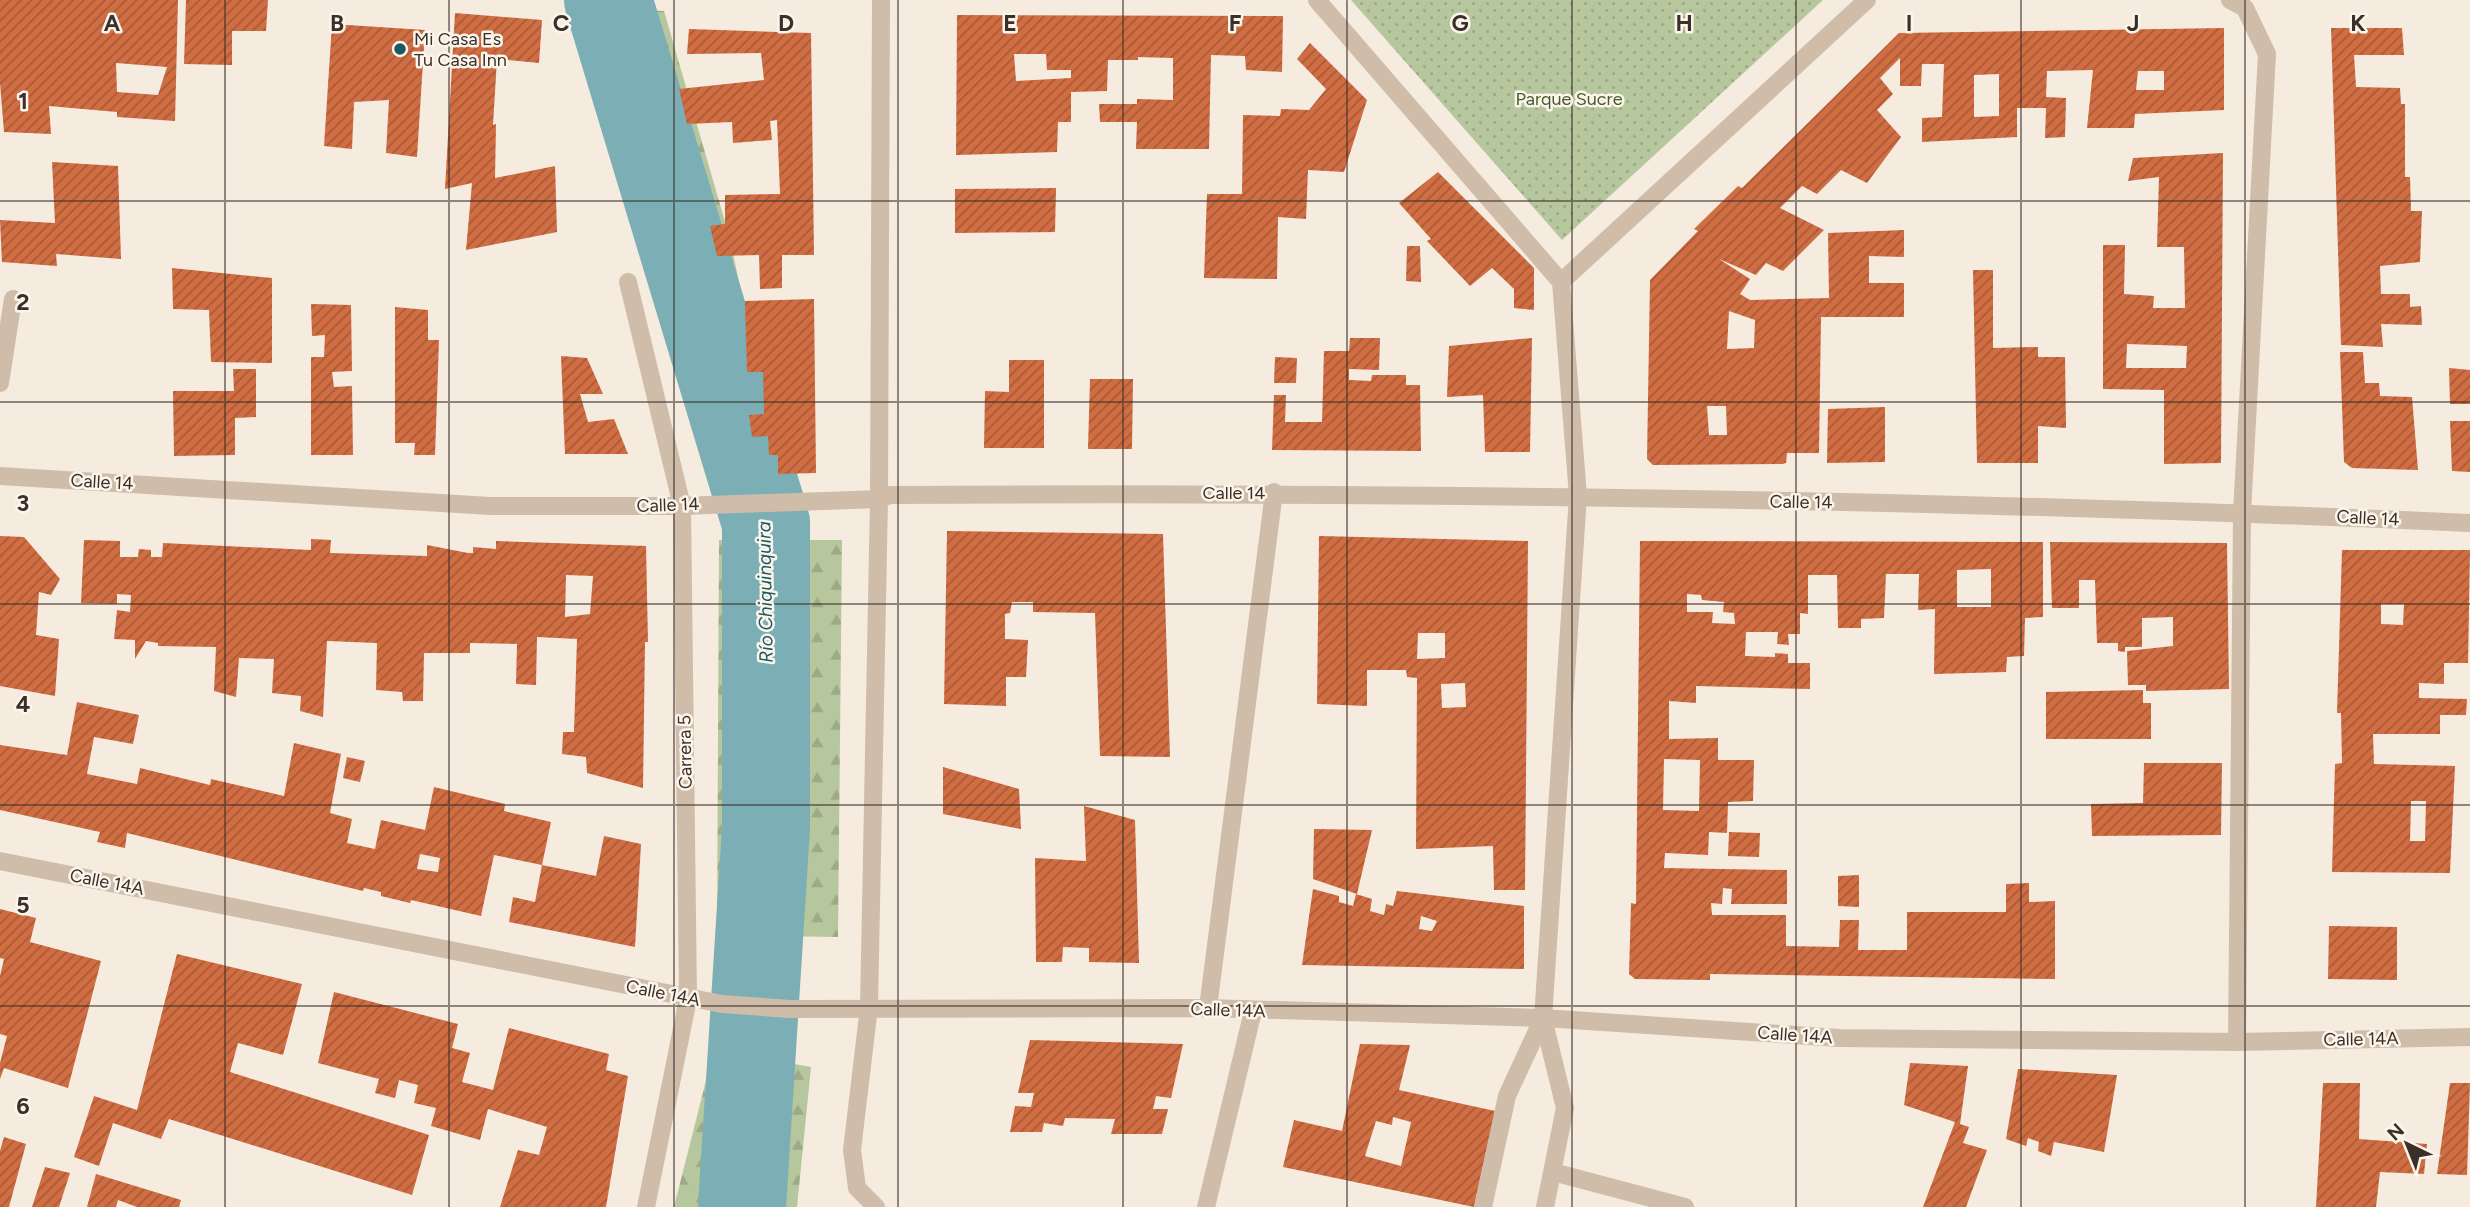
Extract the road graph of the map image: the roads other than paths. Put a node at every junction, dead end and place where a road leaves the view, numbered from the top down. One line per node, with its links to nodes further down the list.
1 (881, 0): 12 (street)
2 (1317, 0): 6 (street)
3 (1867, 0): 6 (street)
4 (2230, 0): 14 (street)
5 (628, 282): 13 (street, Carrera 5)
6 (1561, 282): 11 (street)
7 (13, 299): 8 (street)
8 (0, 383)
9 (0, 476): 13 (street, Calle 14)
10 (1274, 492): 11 (street, Calle 14); 12 (street, Calle 14); 19 (street)
11 (1578, 496): 14 (street, Calle 14); 21 (street)
12 (879, 499): 13 (street, Calle 14); 18 (street)
13 (682, 506): 17 (street, Carrera 5)
14 (2242, 513): 15 (street, Calle 14); 23 (street)
15 (2470, 523)
16 (0, 861): 17 (street, Calle 14A)
17 (688, 999): 18 (street, Calle 14A); 25 (street, Carrera 5)
18 (869, 1007): 19 (street, Calle 14A); 26 (street)
19 (1208, 1008): 20 (street, Calle 14A)
20 (1253, 1011): 21 (street, Calle 14A); 27 (street)
21 (1543, 1018): 23 (street, Calle 14A); 24 (street); 28 (street)
22 (2470, 1037): 23 (street, Calle 14A)
23 (2237, 1042)
24 (1553, 1172): 29 (street); 30 (street)
25 (646, 1207)
26 (876, 1207)
27 (1206, 1207)
28 (1483, 1207)
29 (1545, 1207)
30 (1685, 1207)

